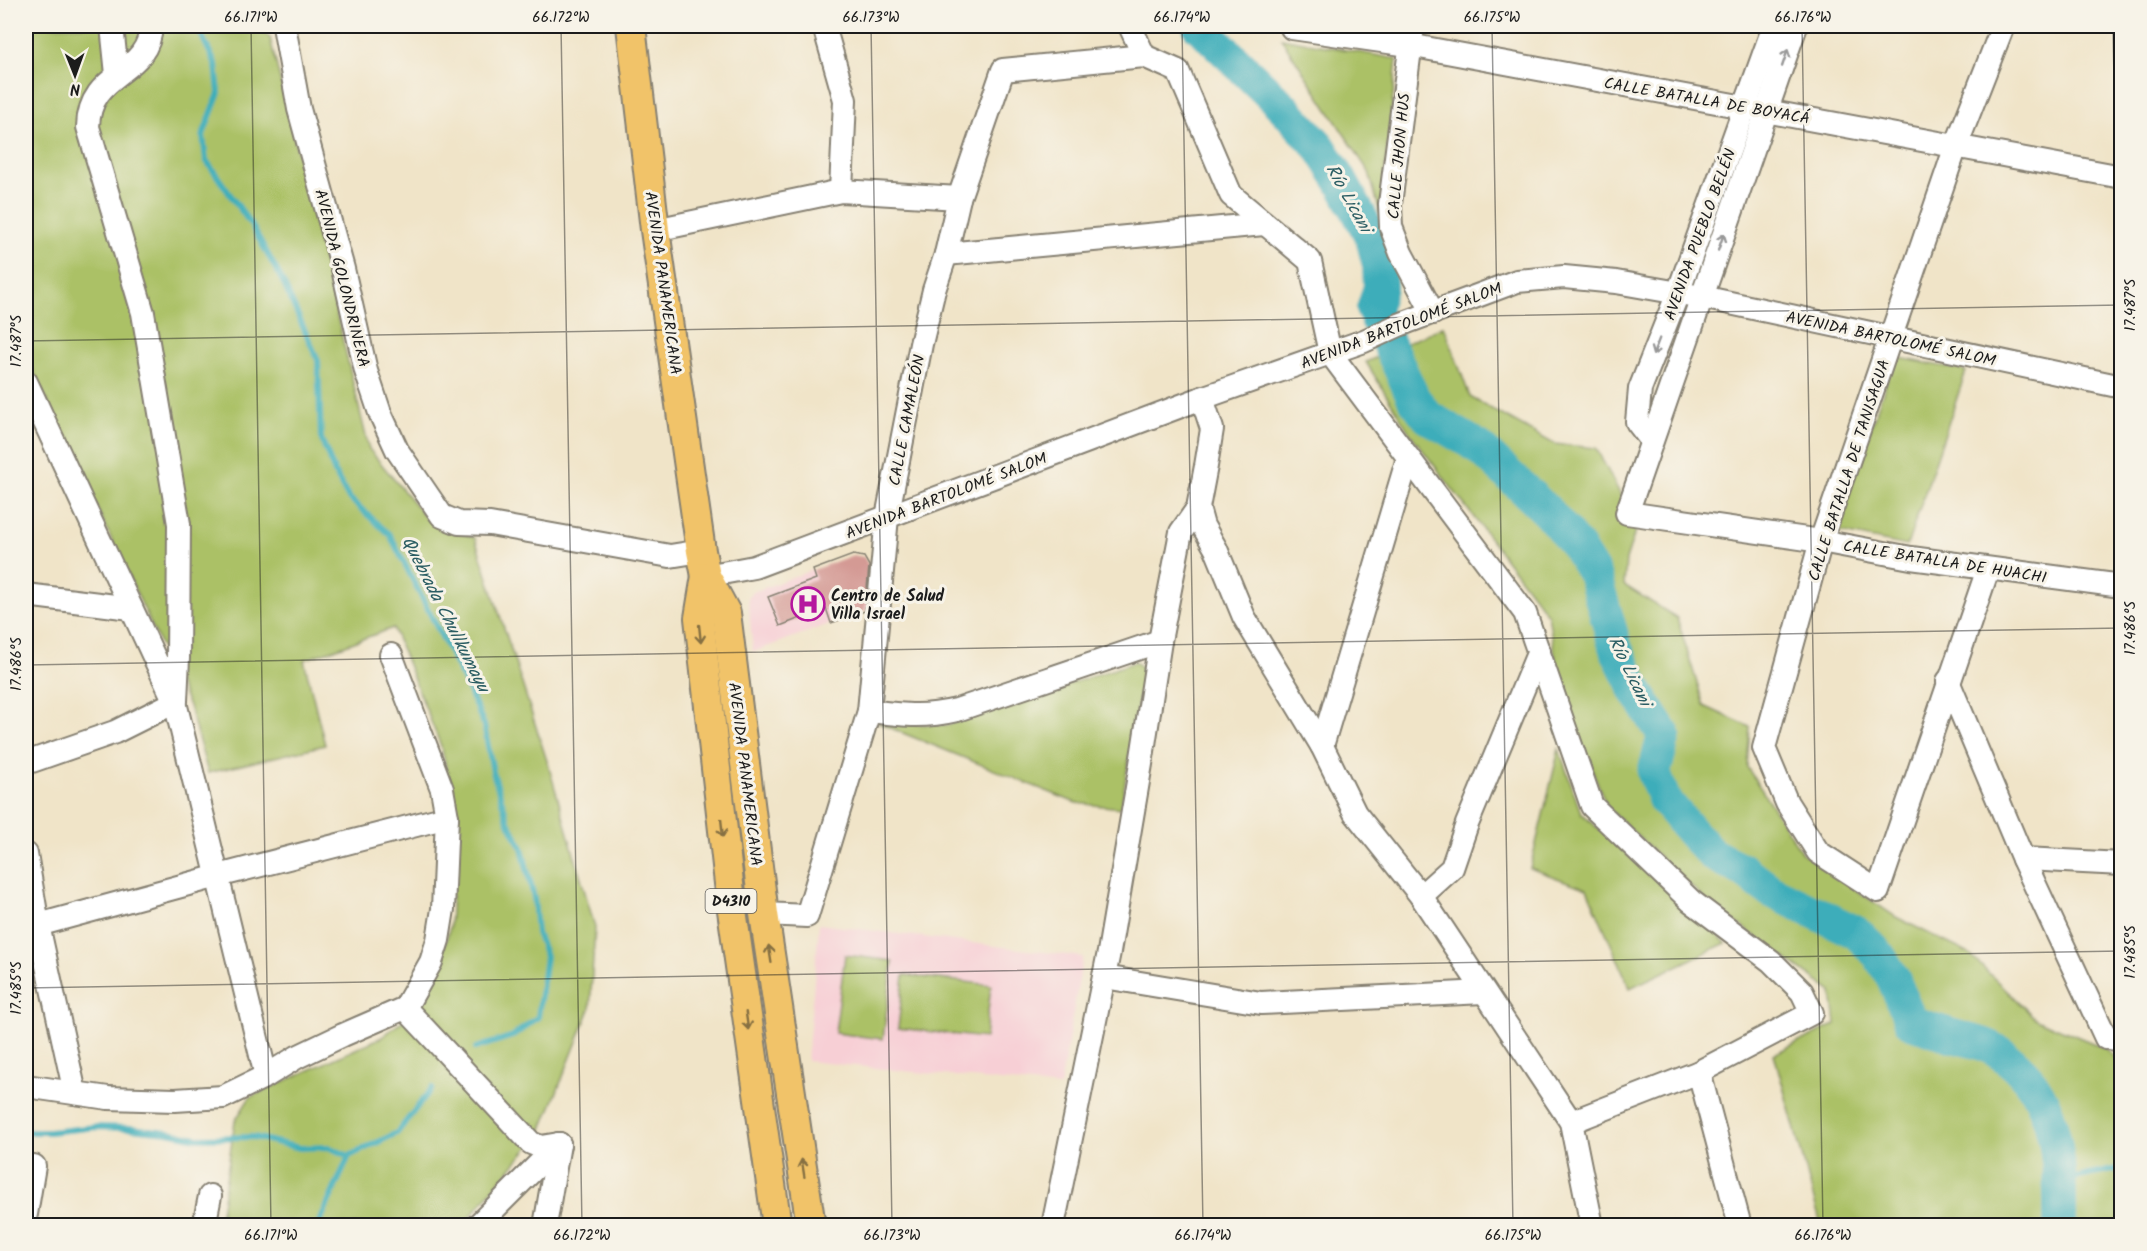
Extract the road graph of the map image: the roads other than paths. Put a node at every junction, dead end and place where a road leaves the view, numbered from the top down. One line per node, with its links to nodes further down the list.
1 (112, 26): 13 (street)
2 (151, 26): 13 (street)
3 (284, 26): 34 (street, AVENIDA GOLONDRINERA)
4 (631, 26): 20 (main road, AVENIDA PANAMERICANA / D4310)
5 (824, 26): 17 (street)
6 (1130, 26): 12 (street)
7 (1774, 26): 14 (street, AVENIDA PUEBLO BELÉN)
8 (1796, 26): 14 (street, AVENIDA PUEBLO BELÉN, one-way to 8)
9 (2003, 26): 15 (street, CALLE BATALLA DE TANISAGUA)
10 (1292, 27): 11 (street, CALLE BATALLA DE BOYACÁ)
11 (1411, 35): 14 (street, CALLE BATALLA DE BOYACÁ); 24 (street, CALLE JHON HUS)
12 (1144, 56): 18 (street, CALLE CAMALEÓN); 19 (street)
13 (117, 74): 46 (street)
14 (1755, 110): 15 (street, CALLE BATALLA DE BOYACÁ); 22 (street, AVENIDA PUEBLO BELÉN); 23 (street, AVENIDA PUEBLO BELÉN, one-way to 14)
15 (1956, 146): 16 (street, CALLE BATALLA DE BOYACÁ); 25 (street, CALLE BATALLA DE TANISAGUA)
16 (2121, 177)
17 (841, 191): 18 (street); 20 (street)
18 (959, 198): 21 (street, CALLE CAMALEÓN)
19 (1264, 224): 21 (street); 26 (street)
20 (655, 230): 37 (main road, AVENIDA PANAMERICANA / D4310)
21 (946, 254): 35 (street, CALLE CAMALEÓN)
22 (1678, 293): 23 (street, AVENIDA BARTOLOMÉ SALOM); 24 (street, AVENIDA BARTOLOMÉ SALOM); 30 (street, AVENIDA PUEBLO BELÉN, one-way to 30)
23 (1702, 297): 25 (street, AVENIDA BARTOLOMÉ SALOM); 30 (street, AVENIDA PUEBLO BELÉN)
24 (1433, 313): 26 (street, AVENIDA BARTOLOMÉ SALOM)
25 (1892, 338): 28 (street, AVENIDA BARTOLOMÉ SALOM); 36 (street, CALLE BATALLA DE TANISAGUA)
26 (1330, 353): 29 (street, AVENIDA BARTOLOMÉ SALOM); 31 (street)
27 (26, 384): 41 (street)
28 (2121, 387)
29 (1202, 398): 32 (street); 35 (street, AVENIDA BARTOLOMÉ SALOM)
30 (1651, 440): 33 (street, AVENIDA PUEBLO BELÉN)
31 (1408, 458): 43 (street); 48 (street)
32 (1198, 508): 42 (street); 48 (street)
33 (1627, 513): 36 (street, CALLE BATALLA DE HUACHI)
34 (442, 516): 37 (street, AVENIDA BARTOLOMÉ SALOM)
35 (887, 517): 37 (street, AVENIDA BARTOLOMÉ SALOM); 47 (street, CALLE CAMALEÓN)
36 (1821, 541): 38 (street, CALLE BATALLA DE HUACHI); 45 (street, CALLE BATALLA DE TANISAGUA)
37 (704, 564): 56 (main road, AVENIDA PANAMERICANA / D4310); 74 (main road, AVENIDA PANAMERICANA / D4310, one-way to 74)
38 (1988, 569): 39 (street, CALLE BATALLA DE HUACHI); 45 (street)
39 (2121, 586)
40 (26, 595): 41 (street)
41 (131, 608): 46 (street)
42 (1160, 641): 47 (street); 58 (street)
43 (1539, 651): 55 (street); 62 (street)
44 (391, 655): 50 (street)
45 (1948, 681): 52 (street)
46 (176, 702): 49 (street); 54 (street)
47 (869, 711): 56 (street, CALLE CAMALEÓN)
48 (1322, 746): 55 (street)
49 (26, 763)
50 (447, 817): 54 (street); 60 (street)
51 (26, 854): 57 (street)
52 (2022, 859): 53 (street); 61 (street)
53 (2121, 864)
54 (218, 876): 57 (street); 63 (street)
55 (1421, 896): 59 (street)
56 (764, 914): 75 (main road, AVENIDA PANAMERICANA / D4310, one-way to 56)
57 (38, 925): 65 (street)
58 (1104, 977): 59 (street); 76 (street)
59 (1484, 992): 66 (street)
60 (405, 1008): 63 (street); 67 (street)
61 (2114, 1038)
62 (1699, 1072): 66 (street); 78 (street)
63 (266, 1076): 65 (street)
64 (26, 1086): 65 (street)
65 (75, 1093)
66 (1570, 1122): 77 (street)
67 (559, 1144): 72 (street); 73 (street)
68 (34, 1166): 70 (street)
69 (210, 1196): 71 (street)
70 (26, 1214)
71 (204, 1226)
72 (477, 1226)
73 (545, 1226)
74 (777, 1226)
75 (812, 1226)
76 (1053, 1226)
77 (1592, 1226)
78 (1740, 1226)

